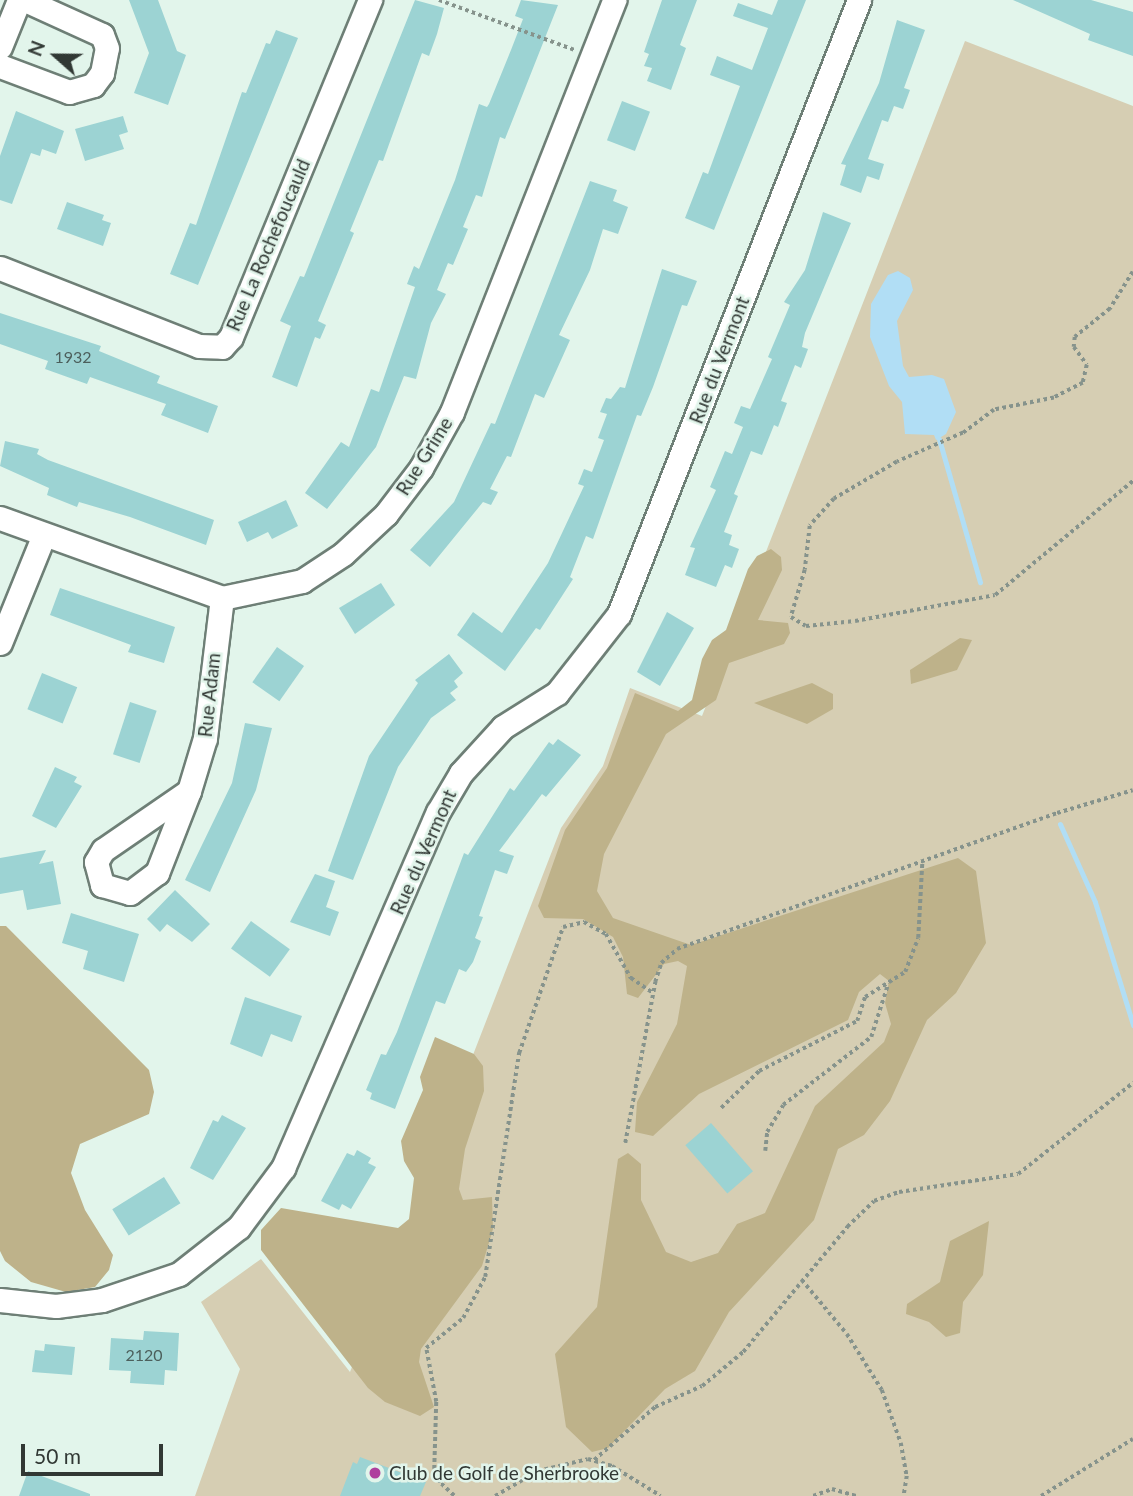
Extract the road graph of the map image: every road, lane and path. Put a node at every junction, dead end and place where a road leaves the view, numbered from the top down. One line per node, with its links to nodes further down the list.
1 (19, 0): 7 (street)
2 (25, 0): 9 (street)
3 (370, 0): 10 (street, Rue La Rochefoucauld)
4 (439, 0): 8 (path)
5 (614, 0): 8 (street, Rue Grime)
6 (859, 0): 27 (street, Rue du Vermont)
7 (0, 47)
8 (593, 57): 15 (street, Rue Grime)
9 (0, 66)
10 (0, 268)
11 (1133, 272): 12 (path)
12 (1133, 481)
13 (0, 518): 14 (street)
14 (43, 537): 15 (street); 16 (street)
15 (222, 598): 18 (street, Rue Adam)
16 (0, 643)
17 (1133, 790): 19 (path)
18 (189, 791): 18 (street, Rue Adam)
19 (922, 864): 20 (path); 21 (path)
20 (889, 981): 23 (path); 25 (path)
21 (653, 993): 24 (path); 30 (path)
22 (1133, 1083): 26 (path)
23 (721, 1108)
24 (625, 1143)
25 (765, 1151)
26 (802, 1280): 29 (path); 35 (path)
27 (0, 1300)
28 (1133, 1439): 36 (path)
29 (594, 1460): 31 (path); 32 (path)
30 (454, 1496)
31 (495, 1496)
32 (661, 1496)
33 (813, 1496): 34 (path)
34 (856, 1496)
35 (904, 1496)
36 (1041, 1496)

